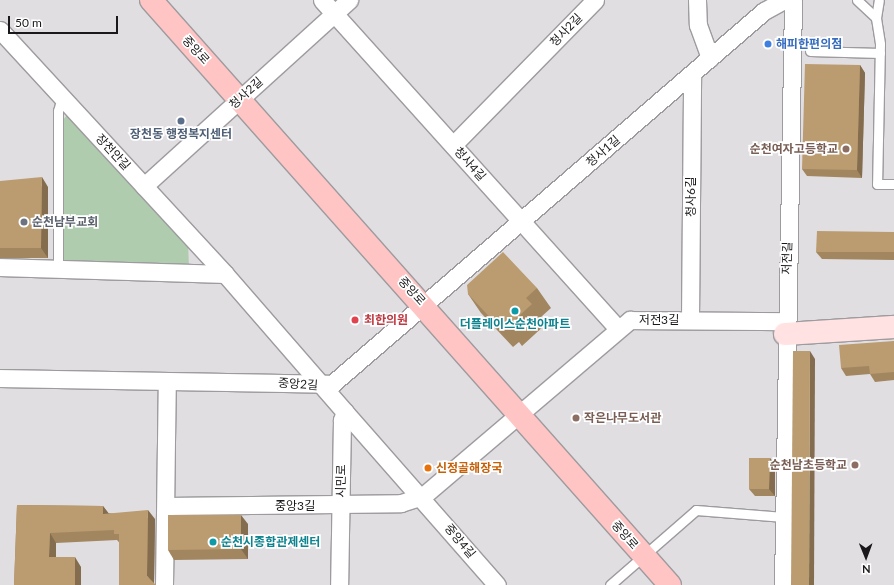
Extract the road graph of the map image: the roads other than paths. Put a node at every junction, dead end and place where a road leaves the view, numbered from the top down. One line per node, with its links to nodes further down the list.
1 (151, 0): 18 (main road, 중앙로)
2 (322, 0): 10 (street, 청사4길)
3 (349, 0): 10 (street, 청사2길)
4 (595, 0): 19 (street, 청사2길)
5 (697, 0): 15 (street)
6 (784, 0): 15 (street, 청사1길)
7 (793, 0): 28 (street, 저전길)
8 (857, 0): 11 (lane)
9 (879, 0): 11 (lane)
10 (335, 14): 18 (street, 청사2길); 19 (street, 청사4길)
11 (876, 18): 14 (lane)
12 (0, 30): 17 (street, 장천안길)
13 (810, 51): 14 (lane)
14 (880, 53): 20 (lane)
15 (710, 58): 16 (street, 청사1길)
16 (692, 74): 22 (street, 청사1길); 27 (street, 청사6길)
17 (62, 97): 21 (street, 장천안길); 24 (lane)
18 (239, 99): 21 (street, 청사2길); 26 (main road, 중앙로)
19 (453, 145): 22 (street, 청사4길)
20 (894, 184)
21 (144, 186): 25 (street, 장천안길)
22 (521, 222): 26 (street, 청사1길); 30 (street, 청사4길)
23 (0, 267): 24 (street)
24 (58, 269): 25 (street)
25 (225, 274): 33 (street, 장천안길)
26 (425, 306): 33 (street, 중앙2길); 35 (main road, 중앙로)
27 (690, 320): 28 (street, 저전3길); 30 (street, 저전3길)
28 (785, 327): 29 (street, 저전3길); 39 (street, 저전길)
29 (894, 327)
30 (617, 328): 35 (street, 저전3길)
31 (0, 378): 32 (street, 중앙2길)
32 (167, 381): 33 (street, 중앙2길); 37 (street)
33 (325, 385): 34 (street)
34 (345, 412): 36 (street); 38 (street, 시민로)
35 (519, 415): 36 (street, 중앙3길); 40 (main road, 중앙로)
36 (422, 496): 38 (street, 중앙3길); 43 (street, 중앙4길)
37 (166, 506): 38 (street, 중앙3길); 41 (street)
38 (340, 506): 42 (street, 시민로)
39 (784, 517): 40 (lane); 46 (street, 저전길)
40 (642, 555): 44 (lane); 45 (main road, 중앙로)
41 (164, 585)
42 (339, 585)
43 (497, 585)
44 (610, 585)
45 (670, 585)
46 (783, 585)

